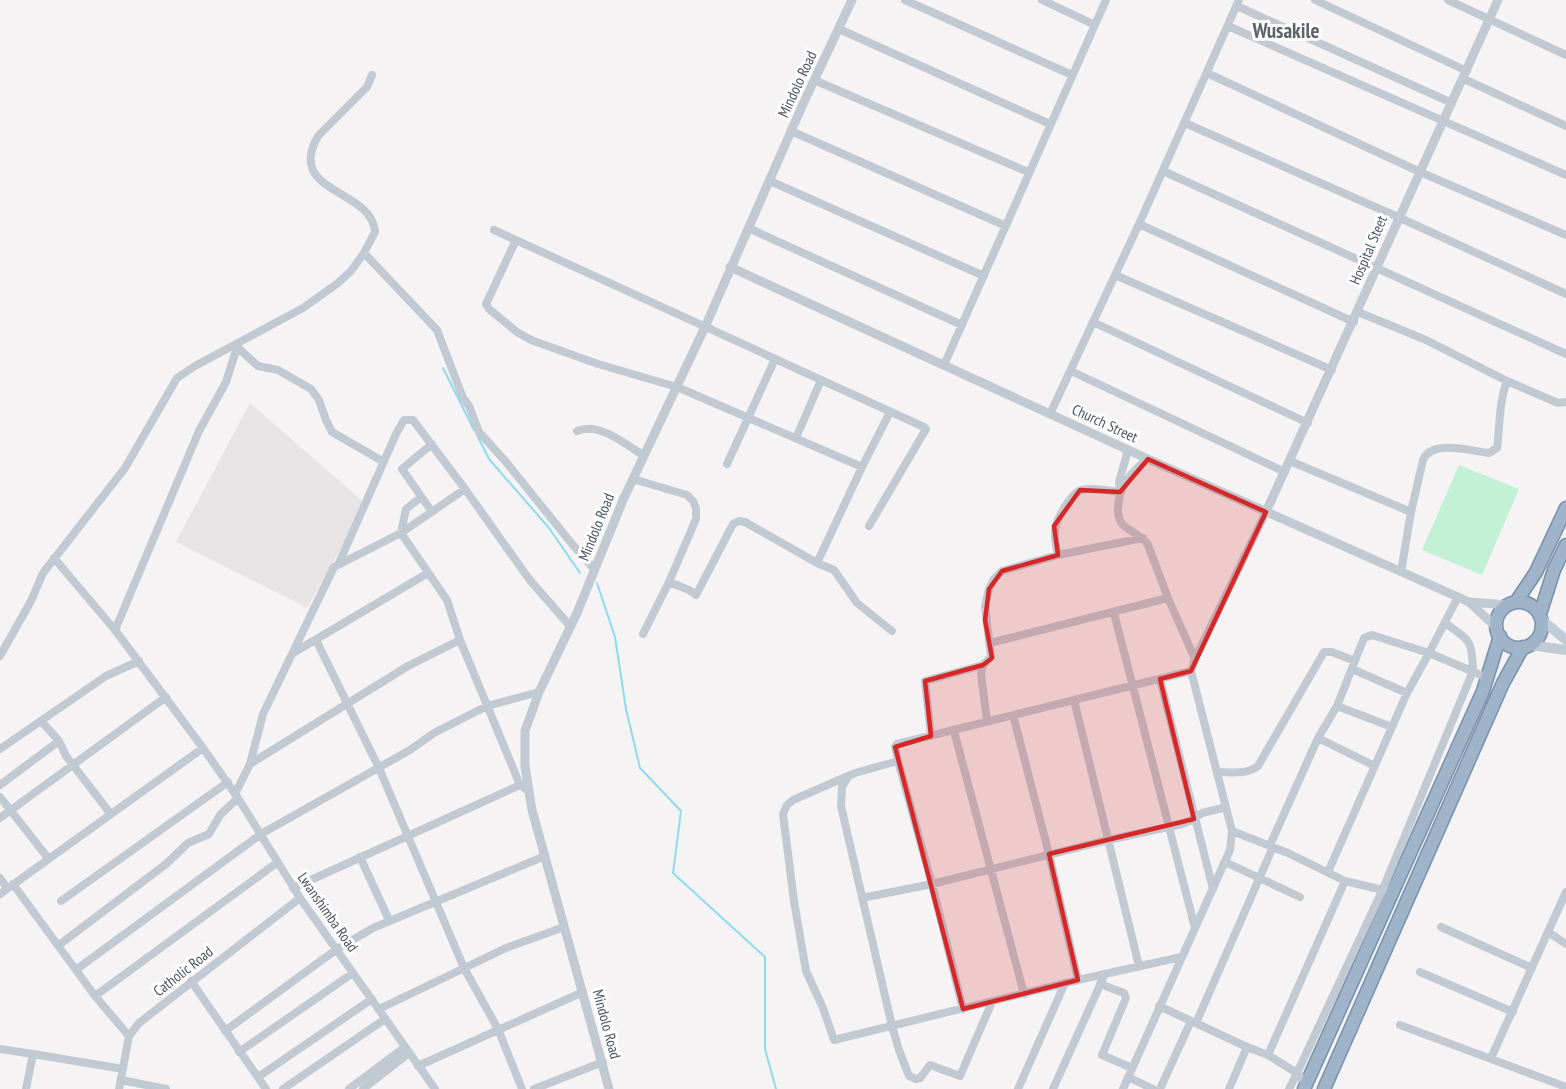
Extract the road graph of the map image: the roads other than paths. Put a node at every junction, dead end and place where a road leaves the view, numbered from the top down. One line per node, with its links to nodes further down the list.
1 (852, 0): 12 (street, Mindolo Road)
2 (905, 0): 16 (street)
3 (1042, 0): 10 (street)
4 (1106, 0): 10 (street)
5 (1315, 0): 17 (street)
6 (1448, 0): 9 (street)
7 (1498, 0): 9 (street, Hospital Steet)
8 (1238, 3): 11 (street); 19 (street)
9 (1489, 20): 13 (street); 17 (street, Hospital Steet)
10 (1095, 25): 16 (street)
11 (1228, 26): 14 (street); 20 (street)
12 (839, 29): 18 (street, Mindolo Road); 22 (street)
13 (1566, 55)
14 (1207, 73): 21 (street); 27 (street)
15 (372, 75): 37 (street)
16 (1072, 75): 22 (street)
17 (1465, 75): 19 (street, Hospital Steet); 23 (street)
18 (814, 80): 24 (street, Mindolo Road); 26 (street)
19 (1452, 103): 20 (street, Hospital Steet)
20 (1443, 122): 27 (street, Hospital Steet); 28 (street)
21 (1185, 123): 25 (street); 30 (street)
22 (1050, 124): 26 (street)
23 (1566, 126)
24 (791, 131): 29 (street, Mindolo Road); 32 (street)
25 (1163, 171): 31 (street); 39 (street)
26 (1028, 172): 32 (street)
27 (1420, 172): 30 (street, Hospital Steet); 35 (street)
28 (1566, 175)
29 (770, 181): 33 (street, Mindolo Road); 41 (street)
30 (1398, 217): 39 (street, Hospital Steet); 42 (street)
31 (1139, 224): 40 (street); 43 (street)
32 (1006, 226): 41 (street)
33 (748, 228): 38 (street, Mindolo Road); 45 (street)
34 (494, 230): 36 (street)
35 (1566, 235)
36 (516, 240): 46 (street); 55 (street)
37 (364, 254): 47 (street); 88 (street)
38 (730, 267): 46 (street, Mindolo Road); 50 (street, Church Street)
39 (1377, 268): 43 (street, Hospital Steet); 48 (street)
40 (1115, 275): 44 (street); 51 (street)
41 (984, 276): 45 (street)
42 (1566, 294)
43 (1356, 317): 51 (street, Hospital Steet); 54 (street)
44 (1093, 322): 52 (street); 60 (street)
45 (962, 325): 50 (street)
46 (705, 327): 49 (street); 55 (street, Mindolo Road)
47 (237, 346): 68 (street); 85 (street); 100 (street)
48 (1566, 354)
49 (776, 358): 53 (street); 59 (street)
50 (944, 365): 58 (street, Church Street)
51 (1332, 370): 60 (street, Hospital Steet)
52 (1071, 371): 58 (street); 71 (street)
53 (821, 380): 57 (street); 62 (street)
54 (1508, 381): 56 (street); 79 (street)
55 (677, 387): 59 (street); 65 (street, Mindolo Road)
56 (1566, 402)
57 (890, 412): 70 (street); 80 (street)
58 (1050, 414): 64 (street, Church Street)
59 (748, 419): 62 (street); 69 (street)
60 (1308, 423): 67 (street, Hospital Steet)
61 (578, 431): 65 (street)
62 (796, 438): 70 (street)
63 (432, 444): 68 (street); 73 (street); 75 (street)
64 (1128, 450): 66 (street, Church Street); 74 (street)
65 (644, 456): 72 (street, Mindolo Road)
66 (1148, 459): 74 (street); 78 (street, Church Street)
67 (1290, 461): 71 (street, Hospital Steet); 79 (street)
68 (384, 462): 86 (street)
69 (727, 464)
70 (862, 467): 87 (street)
71 (1285, 472): 78 (street, Hospital Steet)
72 (633, 479): 88 (street, Mindolo Road); 91 (street)
73 (465, 489): 77 (street); 99 (street)
74 (1120, 491): 82 (street); 84 (street)
75 (421, 497): 77 (street); 81 (street)
76 (1566, 508): 95 (highway)
77 (432, 512): 81 (street)
78 (1266, 512): 89 (street, Church Street); 113 (street)
79 (1411, 512): 89 (street)
80 (869, 526)
81 (401, 533): 86 (street); 90 (street)
82 (1143, 538): 84 (street); 93 (street)
83 (1566, 545): 97 (highway)
84 (1058, 555): 107 (street)
85 (54, 558): 100 (street, Lwanshimba Road); 112 (street)
86 (339, 563): 111 (street)
87 (817, 563): 91 (street); 101 (street)
88 (595, 570): 99 (street, Mindolo Road)
89 (1401, 572): 92 (street, Church Street)
90 (428, 573): 104 (street); 105 (street)
91 (669, 582): 103 (street)
92 (1458, 597): 94 (street, Church Street); 98 (street)
93 (1168, 598): 96 (street); 113 (street)
94 (1469, 602): 95 (street); 102 (street)
95 (1512, 603): 97 (highway); 102 (highway)
96 (1114, 613): 107 (street); 121 (street)
97 (1541, 617): 106 (main road); 108 (highway)
98 (1445, 622): 110 (street); 118 (street)
99 (570, 626): 122 (street, Mindolo Road)
100 (115, 630): 114 (street, Lwanshimba Road)
101 (892, 631)
102 (1498, 632): 108 (highway); 119 (highway)
103 (643, 634)
104 (316, 640): 111 (street); 126 (street)
105 (460, 640): 126 (street); 127 (street)
106 (1566, 640)
107 (990, 643): 115 (street)
108 (1527, 646): 109 (main road); 257 (highway)
109 (1566, 650)
110 (1429, 652): 116 (street); 118 (street); 123 (street)
111 (291, 654): 140 (street)
112 (0, 656)
113 (1195, 659): 117 (street)
114 (139, 661): 124 (street, Lwanshimba Road); 130 (street)
115 (983, 665): 131 (street); 134 (street)
116 (1353, 665): 123 (street); 128 (street); 144 (street)
117 (1191, 671): 120 (street); 144 (street)
118 (1473, 671): 119 (street); 177 (street)
119 (1488, 678): 177 (highway)
120 (1160, 679): 121 (street); 155 (street)
121 (1131, 686): 125 (street); 156 (street)
122 (539, 692): 127 (street); 148 (street, Mindolo Road)
123 (1407, 693): 132 (street)
124 (166, 697): 137 (street, Lwanshimba Road); 141 (street)
125 (1074, 700): 129 (street); 160 (street)
126 (348, 703): 140 (street); 143 (street)
127 (487, 706): 143 (street); 148 (street)
128 (1337, 706): 132 (street); 135 (street)
129 (1013, 715): 131 (street); 162 (street)
130 (42, 722): 136 (street); 138 (street)
131 (987, 722): 133 (street)
132 (1392, 727): 142 (street)
133 (954, 731): 134 (street); 168 (street)
134 (931, 736): 139 (street)
135 (1318, 738): 142 (street); 161 (street)
136 (59, 741): 141 (street); 147 (street)
137 (203, 748): 146 (street, Lwanshimba Road); 153 (street)
138 (0, 750)
139 (898, 761): 145 (street); 173 (street)
140 (250, 764): 149 (street)
141 (73, 765): 152 (street); 153 (street)
142 (1375, 766): 169 (street)
143 (379, 768): 158 (street); 159 (street)
144 (1217, 771): 151 (street)
145 (848, 777): 182 (street); 217 (street)
146 (228, 782): 149 (street, Lwanshimba Road); 183 (street)
147 (0, 785)
148 (524, 788): 159 (street); 163 (street, Mindolo Road)
149 (237, 796): 158 (street, Lwanshimba Road); 191 (street)
150 (0, 797): 152 (street)
151 (1226, 807): 155 (street); 157 (street)
152 (10, 811): 154 (street); 165 (street)
153 (110, 813): 165 (street)
154 (0, 818)
155 (1194, 819): 156 (street); 176 (street)
156 (1167, 826): 160 (street); 188 (street)
157 (1232, 831): 161 (street); 167 (street)
158 (261, 834): 166 (street, Lwanshimba Road); 197 (street)
159 (408, 837): 164 (street); 184 (street)
160 (1108, 840): 162 (street); 194 (street)
161 (1272, 846): 169 (street); 170 (street)
162 (1049, 854): 168 (street); 201 (street)
163 (545, 856): 184 (street); 186 (street, Mindolo Road)
164 (360, 857): 175 (street); 185 (street)
165 (48, 858): 174 (street)
166 (278, 862): 175 (street, Lwanshimba Road); 207 (street)
167 (1225, 862): 170 (street); 176 (street)
168 (992, 869): 173 (street); 206 (street)
169 (1328, 872): 172 (street)
170 (1260, 877): 180 (street); 215 (street)
171 (0, 878): 174 (street)
172 (1345, 881): 177 (street); 226 (street)
173 (932, 884): 182 (street); 212 (street)
174 (10, 886): 179 (street); 191 (street)
175 (293, 888): 181 (street, Lwanshimba Road)
176 (1213, 889): 188 (street)
177 (1387, 891): 232 (street); 237 (highway)
178 (1566, 891): 189 (street)
179 (0, 894)
180 (1300, 897)
181 (300, 898): 192 (street, Lwanshimba Road); 202 (street, Catholic Road)
182 (862, 898): 217 (street)
183 (61, 900)
184 (437, 902): 185 (street); 195 (street)
185 (389, 920): 192 (street)
186 (564, 927): 195 (street); 205 (street, Mindolo Road)
187 (1441, 927): 196 (street)
188 (1195, 928): 193 (street)
189 (1548, 932): 190 (street); 196 (street)
190 (1566, 944)
191 (59, 945): 197 (street)
192 (337, 950): 199 (street, Lwanshimba Road); 219 (street)
193 (1180, 957): 194 (street); 210 (street)
194 (1139, 966): 200 (street)
195 (464, 968): 211 (street); 218 (street)
196 (1532, 968): 213 (street)
197 (77, 969): 207 (street)
198 (1420, 972): 213 (street)
199 (353, 973): 208 (street, Lwanshimba Road); 224 (street)
200 (1105, 974): 201 (street); 204 (street)
201 (1078, 980): 203 (street)
202 (192, 981): 219 (street); 220 (street, Catholic Road)
203 (1065, 983): 206 (street); 250 (street)
204 (1100, 984): 230 (street); 251 (street)
205 (583, 992): 218 (street); 228 (street, Mindolo Road)
206 (1024, 994): 209 (street)
207 (95, 996): 220 (street)
208 (372, 999): 211 (street, Lwanshimba Road); 233 (street)
209 (992, 1002): 212 (street); 235 (street)
210 (1159, 1006): 215 (street); 230 (street)
211 (379, 1009): 214 (street, Lwanshimba Road)
212 (963, 1009): 217 (street)
213 (1512, 1012): 227 (street)
214 (385, 1019): 223 (street, Lwanshimba Road); 242 (street)
215 (1194, 1022): 221 (street); 254 (street)
216 (1400, 1025): 227 (street)
217 (892, 1026): 235 (street)
218 (498, 1029): 229 (street); 246 (street)
219 (225, 1031): 224 (street)
220 (129, 1036): 231 (street)
221 (1247, 1047): 226 (street); 255 (street)
222 (0, 1049): 225 (street)
223 (407, 1050): 229 (street, Lwanshimba Road); 243 (street); 244 (street)
224 (239, 1052): 233 (street)
225 (33, 1054): 231 (street); 239 (street)
226 (1268, 1055): 232 (street)
227 (1491, 1059): 238 (street)
228 (603, 1062): 247 (street); 248 (street, Mindolo Road)
229 (418, 1066): 245 (street, Lwanshimba Road)
230 (1132, 1068): 234 (street)
231 (123, 1069): 236 (street)
232 (1297, 1073): 237 (street); 256 (street)
233 (258, 1077): 241 (street)
234 (1128, 1077): 252 (street); 253 (street)
235 (912, 1078): 249 (street)
236 (120, 1085): 240 (street)
237 (1305, 1086)
238 (1566, 1087)
239 (26, 1089)
240 (166, 1089)
241 (266, 1089)
242 (283, 1089)
243 (349, 1089)
244 (363, 1089)
245 (435, 1089)
246 (522, 1089)
247 (534, 1089)
248 (609, 1089)
249 (910, 1089)
250 (1018, 1089)
251 (1053, 1089)
252 (1122, 1089)
253 (1153, 1089)
254 (1160, 1089)
255 (1229, 1089)
256 (1289, 1089)
257 (1324, 1089)

